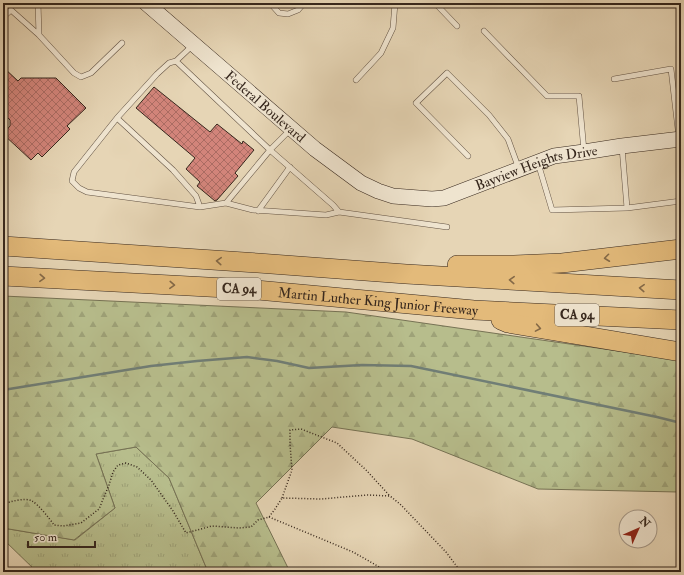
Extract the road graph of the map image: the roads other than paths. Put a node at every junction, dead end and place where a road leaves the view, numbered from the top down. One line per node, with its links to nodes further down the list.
1 (38, 3): 10 (lane)
2 (146, 3): 12 (main road, Federal Boulevard)
3 (270, 3): 4 (lane)
4 (304, 3)
5 (395, 3): 15 (lane)
6 (435, 3): 8 (lane)
7 (3, 17): 10 (lane)
8 (457, 26)
9 (484, 31): 21 (lane)
10 (39, 34): 11 (lane)
11 (122, 43)
12 (194, 44): 13 (lane); 17 (main road, Federal Boulevard)
13 (176, 61): 16 (lane); 20 (lane)
14 (614, 79): 18 (lane)
15 (356, 80)
16 (118, 118): 29 (lane); 29 (lane)
17 (292, 128): 20 (lane); 26 (main road, Federal Boulevard)
18 (680, 139): 19 (main road, Bayview Heights Drive)
19 (622, 146): 21 (main road, Bayview Heights Drive); 30 (lane)
20 (270, 150): 24 (lane); 28 (lane)
21 (584, 152): 23 (main road, Bayview Heights Drive)
22 (468, 156): 25 (lane)
23 (538, 162): 25 (main road, Bayview Heights Drive); 30 (lane)
24 (290, 167): 31 (lane); 32 (lane)
25 (519, 170): 26 (main road, Bayview Heights Drive)
26 (394, 196)
27 (681, 201): 30 (lane)
28 (226, 203): 29 (lane); 31 (lane)
29 (200, 207)
30 (628, 208)
31 (258, 211): 32 (lane)
32 (339, 212): 33 (lane)
33 (447, 227)
34 (3, 240): 37 (highway)
35 (3, 246): 37 (highway, Martin Luther King Junior Freeway / CA 94)
36 (681, 249): 38 (highway, one-way to 38)
37 (83, 252): 38 (highway, Martin Luther King Junior Freeway / CA 94, one-way to 37)
38 (258, 263): 40 (highway, Martin Luther King Junior Freeway / CA 94, one-way to 38)
39 (3, 276): 41 (highway, Martin Luther King Junior Freeway / CA 94, one-way to 41)
40 (681, 290)
41 (474, 310): 42 (highway, Martin Luther King Junior Freeway / CA 94); 43 (highway, one-way to 43)
42 (681, 320)
43 (681, 352)

